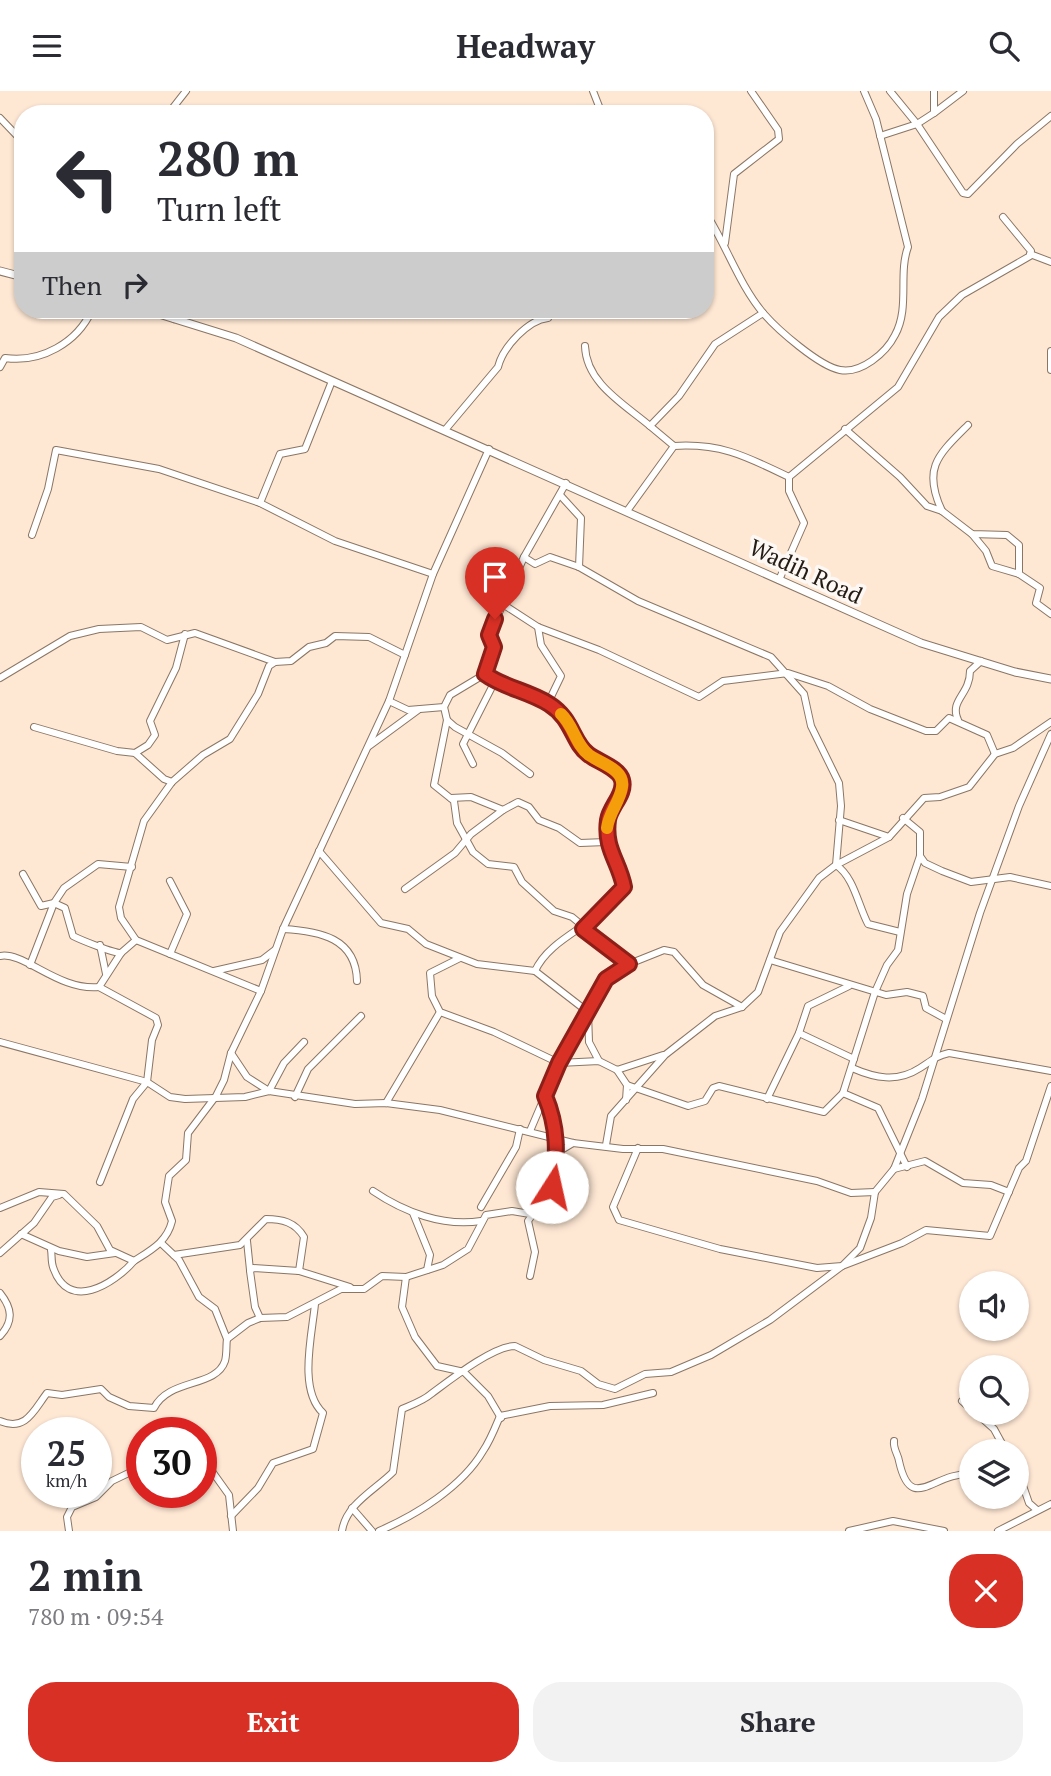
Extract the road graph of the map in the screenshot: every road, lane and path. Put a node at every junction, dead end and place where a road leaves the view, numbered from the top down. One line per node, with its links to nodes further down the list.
1 (186, 91): 7 (street)
2 (751, 91): 16 (street)
3 (864, 91): 13 (street)
4 (890, 91): 11 (street)
5 (934, 91): 8 (street)
6 (963, 91): 8 (street)
7 (175, 105)
8 (934, 113): 11 (street)
9 (1051, 116): 11 (street)
10 (0, 118): 12 (street)
11 (917, 124): 13 (street)
12 (14, 133)
13 (880, 137): 19 (street)
14 (1003, 217): 17 (street)
15 (714, 226): 16 (street)
16 (725, 243): 19 (street)
17 (1030, 254): 18 (street); 31 (street)
18 (1051, 262)
19 (763, 313): 30 (street)
20 (88, 319): 25 (street)
21 (174, 319): 28 (street, Wadih Road)
22 (535, 319): 32 (street)
23 (585, 346): 30 (street)
24 (1051, 351): 27 (street)
25 (2, 357): 26 (street)
26 (0, 367)
27 (1051, 370)
28 (332, 381): 32 (street, Wadih Road); 38 (street)
29 (968, 425): 40 (street)
30 (650, 426): 33 (street)
31 (845, 429): 35 (street); 40 (street)
32 (445, 430): 34 (street, Wadih Road)
33 (674, 446): 35 (street); 39 (street)
34 (489, 449): 36 (street, Wadih Road); 45 (street)
35 (789, 477): 47 (street)
36 (566, 483): 37 (street); 39 (street, Wadih Road)
37 (560, 495): 43 (street); 44 (street)
38 (260, 503): 42 (street); 45 (street)
39 (627, 511): 47 (street, Wadih Road)
40 (942, 511): 41 (street)
41 (972, 534): 46 (street); 46 (street)
42 (32, 535)
43 (524, 557): 44 (street); 48 (street)
44 (579, 567): 55 (street)
45 (433, 574): 52 (street)
46 (1019, 574): 49 (street)
47 (779, 580): 54 (street, Wadih Road)
48 (501, 603): 50 (street); 56 (street)
49 (1051, 614)
50 (538, 627): 55 (street); 61 (street)
51 (185, 634): 53 (street); 57 (street); 71 (street)
52 (405, 655): 53 (street); 60 (street)
53 (275, 661): 75 (street)
54 (981, 661): 58 (street, Wadih Road); 65 (street)
55 (788, 673): 65 (street); 79 (street)
56 (485, 674): 59 (street); 62 (street)
57 (0, 678)
58 (1051, 679)
59 (495, 681): 61 (street); 68 (street)
60 (389, 701): 63 (street); 70 (street)
61 (548, 703): 82 (street)
62 (444, 707): 63 (street); 64 (street)
63 (418, 711): 70 (street)
64 (447, 720): 68 (street); 76 (street)
65 (958, 720): 72 (street)
66 (1051, 722): 72 (street)
67 (34, 727): 71 (street)
68 (467, 734): 73 (street); 74 (street)
69 (1051, 734): 88 (street)
70 (367, 747): 83 (street)
71 (135, 753): 75 (street)
72 (995, 754): 78 (street)
73 (473, 764)
74 (530, 774)
75 (172, 782): 86 (street)
76 (450, 798): 77 (street); 81 (street)
77 (503, 810): 81 (street); 82 (street)
78 (903, 818): 80 (street); 84 (street)
79 (839, 820): 80 (street); 85 (street)
80 (889, 837): 85 (street)
81 (465, 841): 91 (street); 96 (street)
82 (607, 842): 96 (street)
83 (319, 851): 95 (street); 104 (street)
84 (920, 856): 88 (street); 97 (street)
85 (836, 865): 97 (street); 105 (street)
86 (132, 867): 92 (street); 98 (street)
87 (23, 874): 93 (street)
88 (994, 877): 90 (street); 122 (street)
89 (170, 881): 102 (street)
90 (1051, 886)
91 (405, 889)
92 (54, 903): 93 (street); 94 (street); 99 (street)
93 (41, 906): 94 (street)
94 (48, 918): 107 (street)
95 (283, 929): 100 (street); 112 (street)
96 (583, 929): 106 (street); 109 (street)
97 (900, 932): 117 (street)
98 (136, 940): 101 (street); 102 (street)
99 (99, 944): 101 (street); 111 (street)
100 (275, 950): 108 (street); 116 (street)
101 (121, 953): 111 (street)
102 (170, 954): 110 (street)
103 (0, 955): 107 (street)
104 (460, 958): 109 (street); 119 (street)
105 (770, 960): 114 (street); 118 (street)
106 (629, 964): 118 (street); 120 (street)
107 (30, 965): 115 (street)
108 (227, 969): 110 (street); 113 (street)
109 (535, 971): 120 (street)
110 (212, 972): 113 (street)
111 (106, 974): 115 (street)
112 (357, 981)
113 (240, 985): 116 (street)
114 (849, 986): 117 (street); 123 (street)
115 (99, 987): 135 (street)
116 (261, 991): 126 (street)
117 (876, 992): 122 (street); 129 (street)
118 (741, 1007): 127 (street)
119 (439, 1012): 131 (street); 146 (street)
120 (588, 1012): 130 (street); 131 (street)
121 (361, 1016): 143 (street)
122 (946, 1019): 128 (street)
123 (799, 1033): 129 (street); 144 (street)
124 (0, 1042): 135 (street)
125 (303, 1042): 139 (street)
126 (231, 1053): 139 (street); 141 (street)
127 (665, 1055): 133 (street); 138 (street)
128 (935, 1056): 132 (street); 134 (street); 154 (street)
129 (854, 1059): 132 (street)
130 (599, 1061): 131 (street); 133 (street)
131 (559, 1063): 142 (street)
132 (852, 1068): 140 (street)
133 (617, 1070): 136 (street)
134 (1051, 1071)
135 (148, 1082): 141 (street); 157 (street)
136 (627, 1084): 138 (street); 145 (street)
137 (1051, 1086): 160 (street)
138 (637, 1089): 144 (street); 145 (street)
139 (269, 1091): 141 (street); 143 (street)
140 (843, 1093): 144 (street); 154 (street)
141 (216, 1096): 169 (street)
142 (545, 1096): 148 (street); 149 (street)
143 (295, 1097): 146 (street)
144 (767, 1099)
145 (626, 1100): 151 (street)
146 (386, 1103): 147 (street)
147 (520, 1129): 148 (street); 162 (street)
148 (530, 1131): 149 (street)
149 (554, 1138): 150 (street); 153 (street)
150 (573, 1143): 151 (street); 153 (street)
151 (606, 1145): 152 (street)
152 (638, 1148): 159 (street); 177 (street)
153 (558, 1152): 165 (street)
154 (900, 1152): 155 (street); 156 (street)
155 (907, 1167): 156 (street); 160 (street)
156 (894, 1170): 159 (street)
157 (100, 1182)
158 (373, 1191): 164 (street)
159 (875, 1192): 177 (street)
160 (1009, 1192): 177 (street)
161 (64, 1194): 163 (street); 167 (street); 172 (street)
162 (481, 1207)
163 (0, 1208)
164 (413, 1213): 166 (street); 178 (street)
165 (530, 1214): 166 (street); 181 (street)
166 (481, 1221): 178 (street)
167 (21, 1234): 170 (street); 171 (street)
168 (247, 1241): 173 (street); 174 (street); 180 (street)
169 (161, 1243): 173 (street); 175 (street)
170 (51, 1250): 172 (street); 175 (street)
171 (0, 1253)
172 (115, 1253): 175 (street)
173 (174, 1255): 188 (street)
174 (249, 1258): 176 (street); 179 (street)
175 (134, 1261)
176 (261, 1266): 179 (street); 180 (street)
177 (842, 1266): 189 (street)
178 (427, 1270): 182 (street)
179 (250, 1271): 186 (street)
180 (299, 1271): 183 (street)
181 (530, 1276)
182 (406, 1277): 183 (street); 189 (street)
183 (350, 1287): 185 (street)
184 (0, 1293): 187 (street)
185 (315, 1304): 186 (street); 203 (street)
186 (260, 1318): 188 (street)
187 (0, 1336)
188 (227, 1339): 192 (street)
189 (464, 1372): 191 (street); 201 (street)
190 (653, 1393): 191 (street)
191 (500, 1417): 209 (street)
192 (0, 1421)
193 (989, 1425): 194 (street)
194 (999, 1439)
195 (894, 1441): 197 (street)
196 (126, 1474): 205 (street)
197 (959, 1475)
198 (217, 1477): 203 (street)
199 (1029, 1503): 202 (street)
200 (1051, 1504): 202 (street)
201 (352, 1508): 207 (street); 208 (street)
202 (1037, 1510): 204 (street)
203 (231, 1515): 206 (street)
204 (1001, 1530)
205 (69, 1531)
206 (233, 1531)
207 (342, 1531)
208 (372, 1531)
209 (379, 1531)
210 (849, 1531): 211 (street)
211 (944, 1531)

